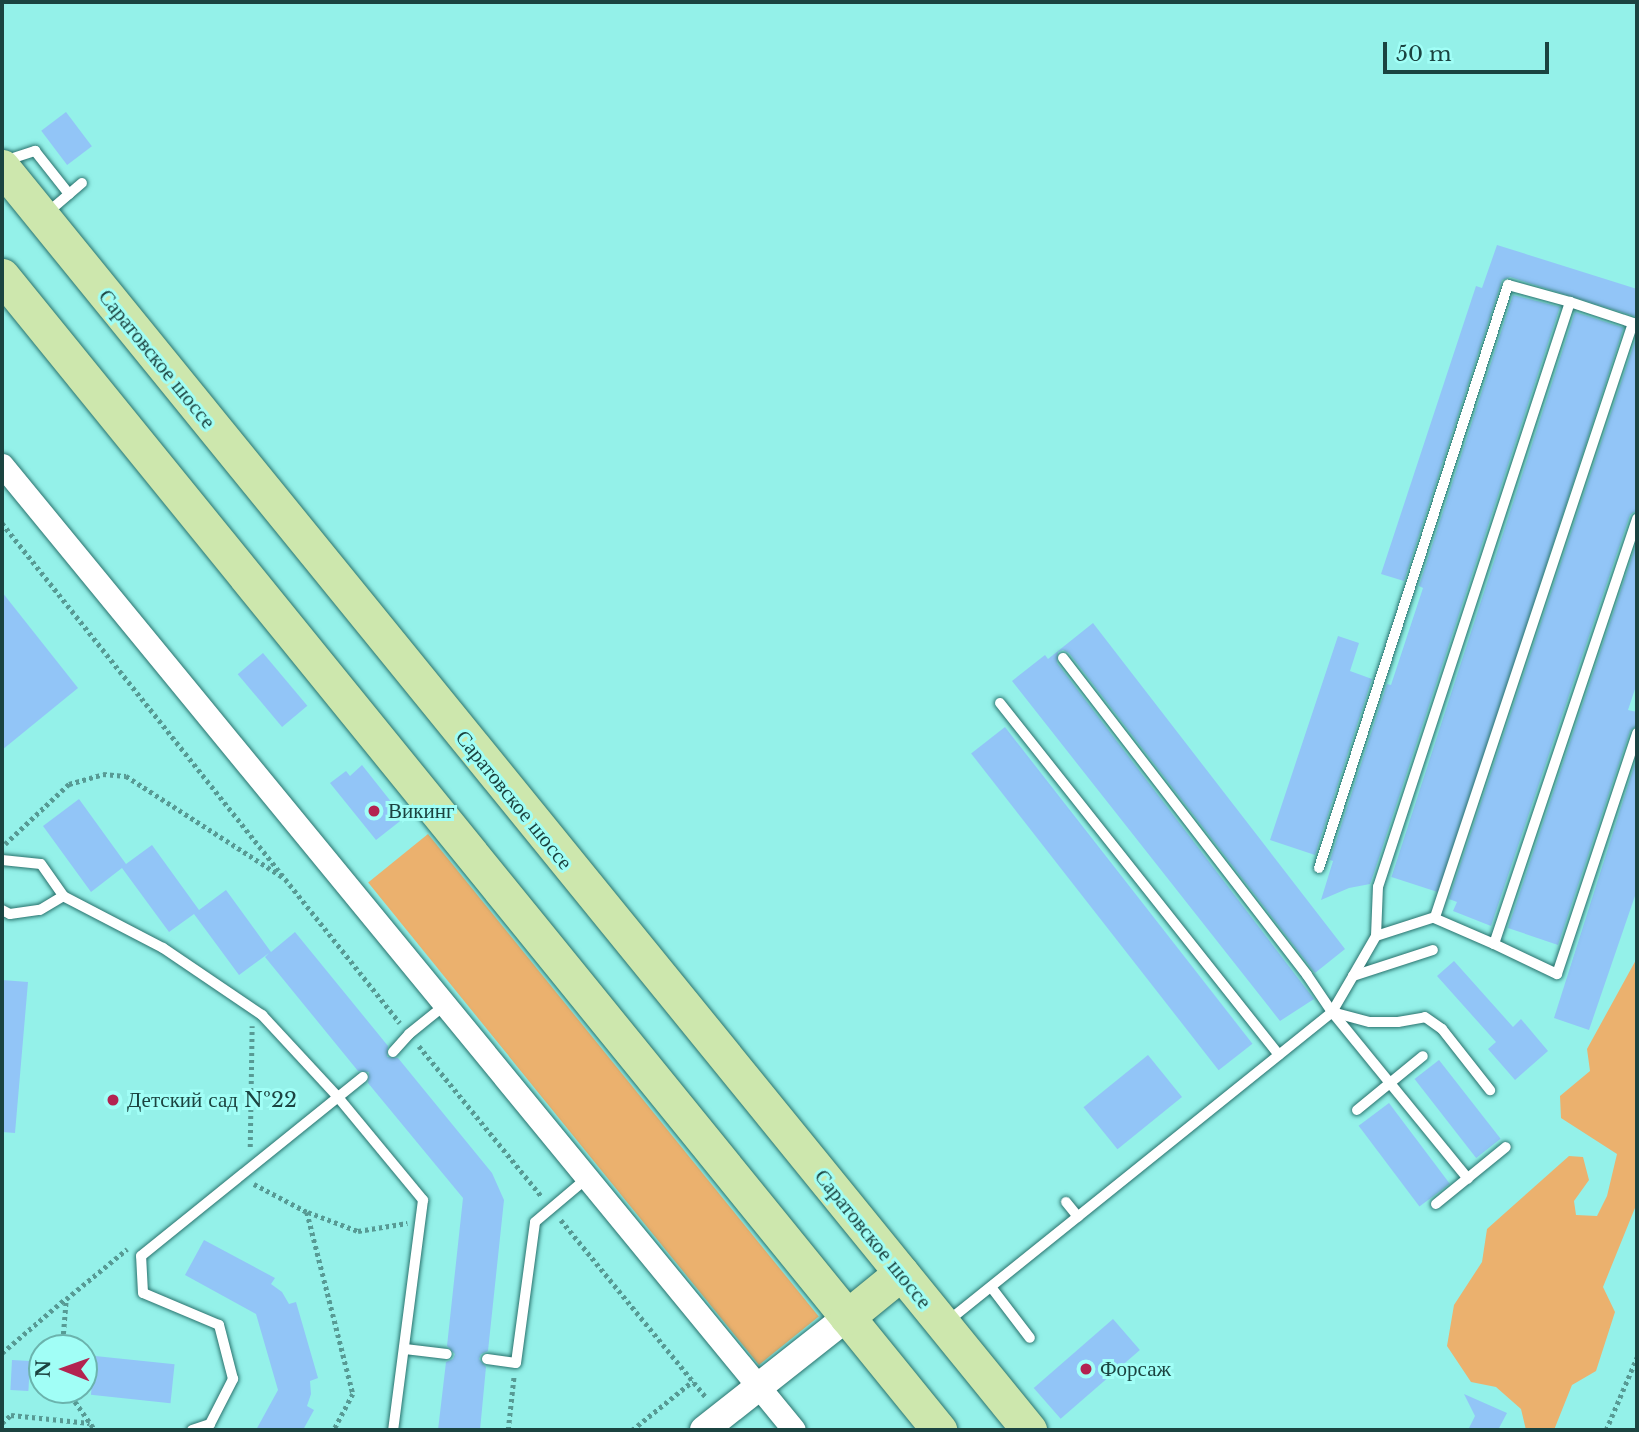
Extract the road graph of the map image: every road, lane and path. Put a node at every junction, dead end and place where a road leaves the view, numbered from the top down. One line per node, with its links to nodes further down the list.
1 (2, 165): 3 (lane); 4 (main road, Саратовское шоссе)
2 (82, 183): 3 (lane)
3 (69, 194): 4 (lane)
4 (42, 217): 48 (main road, Саратовское шоссе)
5 (2, 276): 51 (main road)
6 (1570, 302): 7 (lane); 15 (lane); 20 (lane)
7 (1635, 324): 19 (lane)
8 (2, 465): 24 (street)
9 (1637, 517): 21 (lane)
10 (2, 523): 16 (path)
11 (1063, 658): 26 (lane)
12 (1000, 702): 29 (lane)
13 (1637, 733): 21 (lane)
14 (2, 859): 16 (path); 17 (lane)
15 (1319, 868)
16 (287, 881): 27 (path)
17 (63, 896): 18 (lane); 25 (lane)
18 (2, 910)
19 (1434, 918): 20 (lane); 21 (lane)
20 (1376, 936): 23 (lane)
21 (1494, 944)
22 (1433, 950): 23 (lane)
23 (1353, 976): 26 (lane)
24 (445, 1005): 27 (lane); 39 (street)
25 (252, 1007): 34 (lane); 37 (path)
26 (1332, 1012): 29 (lane); 32 (lane); 33 (lane)
27 (409, 1034): 28 (lane); 43 (path)
28 (393, 1052)
29 (1279, 1055): 45 (lane)
30 (1423, 1056): 32 (lane)
31 (363, 1077): 34 (lane)
32 (1389, 1083): 35 (lane); 40 (lane)
33 (1490, 1090)
34 (337, 1096): 38 (lane); 46 (lane)
35 (1357, 1110)
36 (1506, 1147): 40 (lane)
37 (250, 1152)
38 (239, 1176): 44 (path); 68 (lane)
39 (587, 1178): 43 (lane); 62 (street)
40 (1468, 1179): 42 (lane)
41 (1066, 1202): 45 (lane)
42 (1436, 1204)
43 (552, 1209): 60 (lane); 61 (path)
44 (307, 1212): 46 (path); 69 (path)
45 (1078, 1217): 49 (lane)
46 (421, 1220): 55 (lane)
47 (133, 1245): 50 (path)
48 (901, 1273): 51 (main road); 52 (main road, Саратовское шоссе)
49 (991, 1287): 52 (lane); 54 (lane)
50 (66, 1299): 53 (path); 56 (path)
51 (847, 1317): 62 (street); 74 (main road)
52 (944, 1325): 75 (main road, Саратовское шоссе)
53 (62, 1334)
54 (1030, 1338)
55 (405, 1349): 57 (lane); 70 (lane)
56 (2, 1353)
57 (447, 1354)
58 (1637, 1357): 76 (path)
59 (487, 1359): 60 (lane)
60 (516, 1363): 71 (path)
61 (693, 1381): 66 (path); 72 (path)
62 (758, 1386): 66 (street); 73 (street)
63 (77, 1404): 65 (path)
64 (2, 1423): 65 (path)
65 (90, 1423): 67 (path)
66 (713, 1423)
67 (95, 1430)
68 (192, 1430)
69 (334, 1430)
70 (393, 1430)
71 (508, 1430)
72 (632, 1430)
73 (794, 1430)
74 (939, 1430)
75 (1029, 1430)
76 (1606, 1430)

